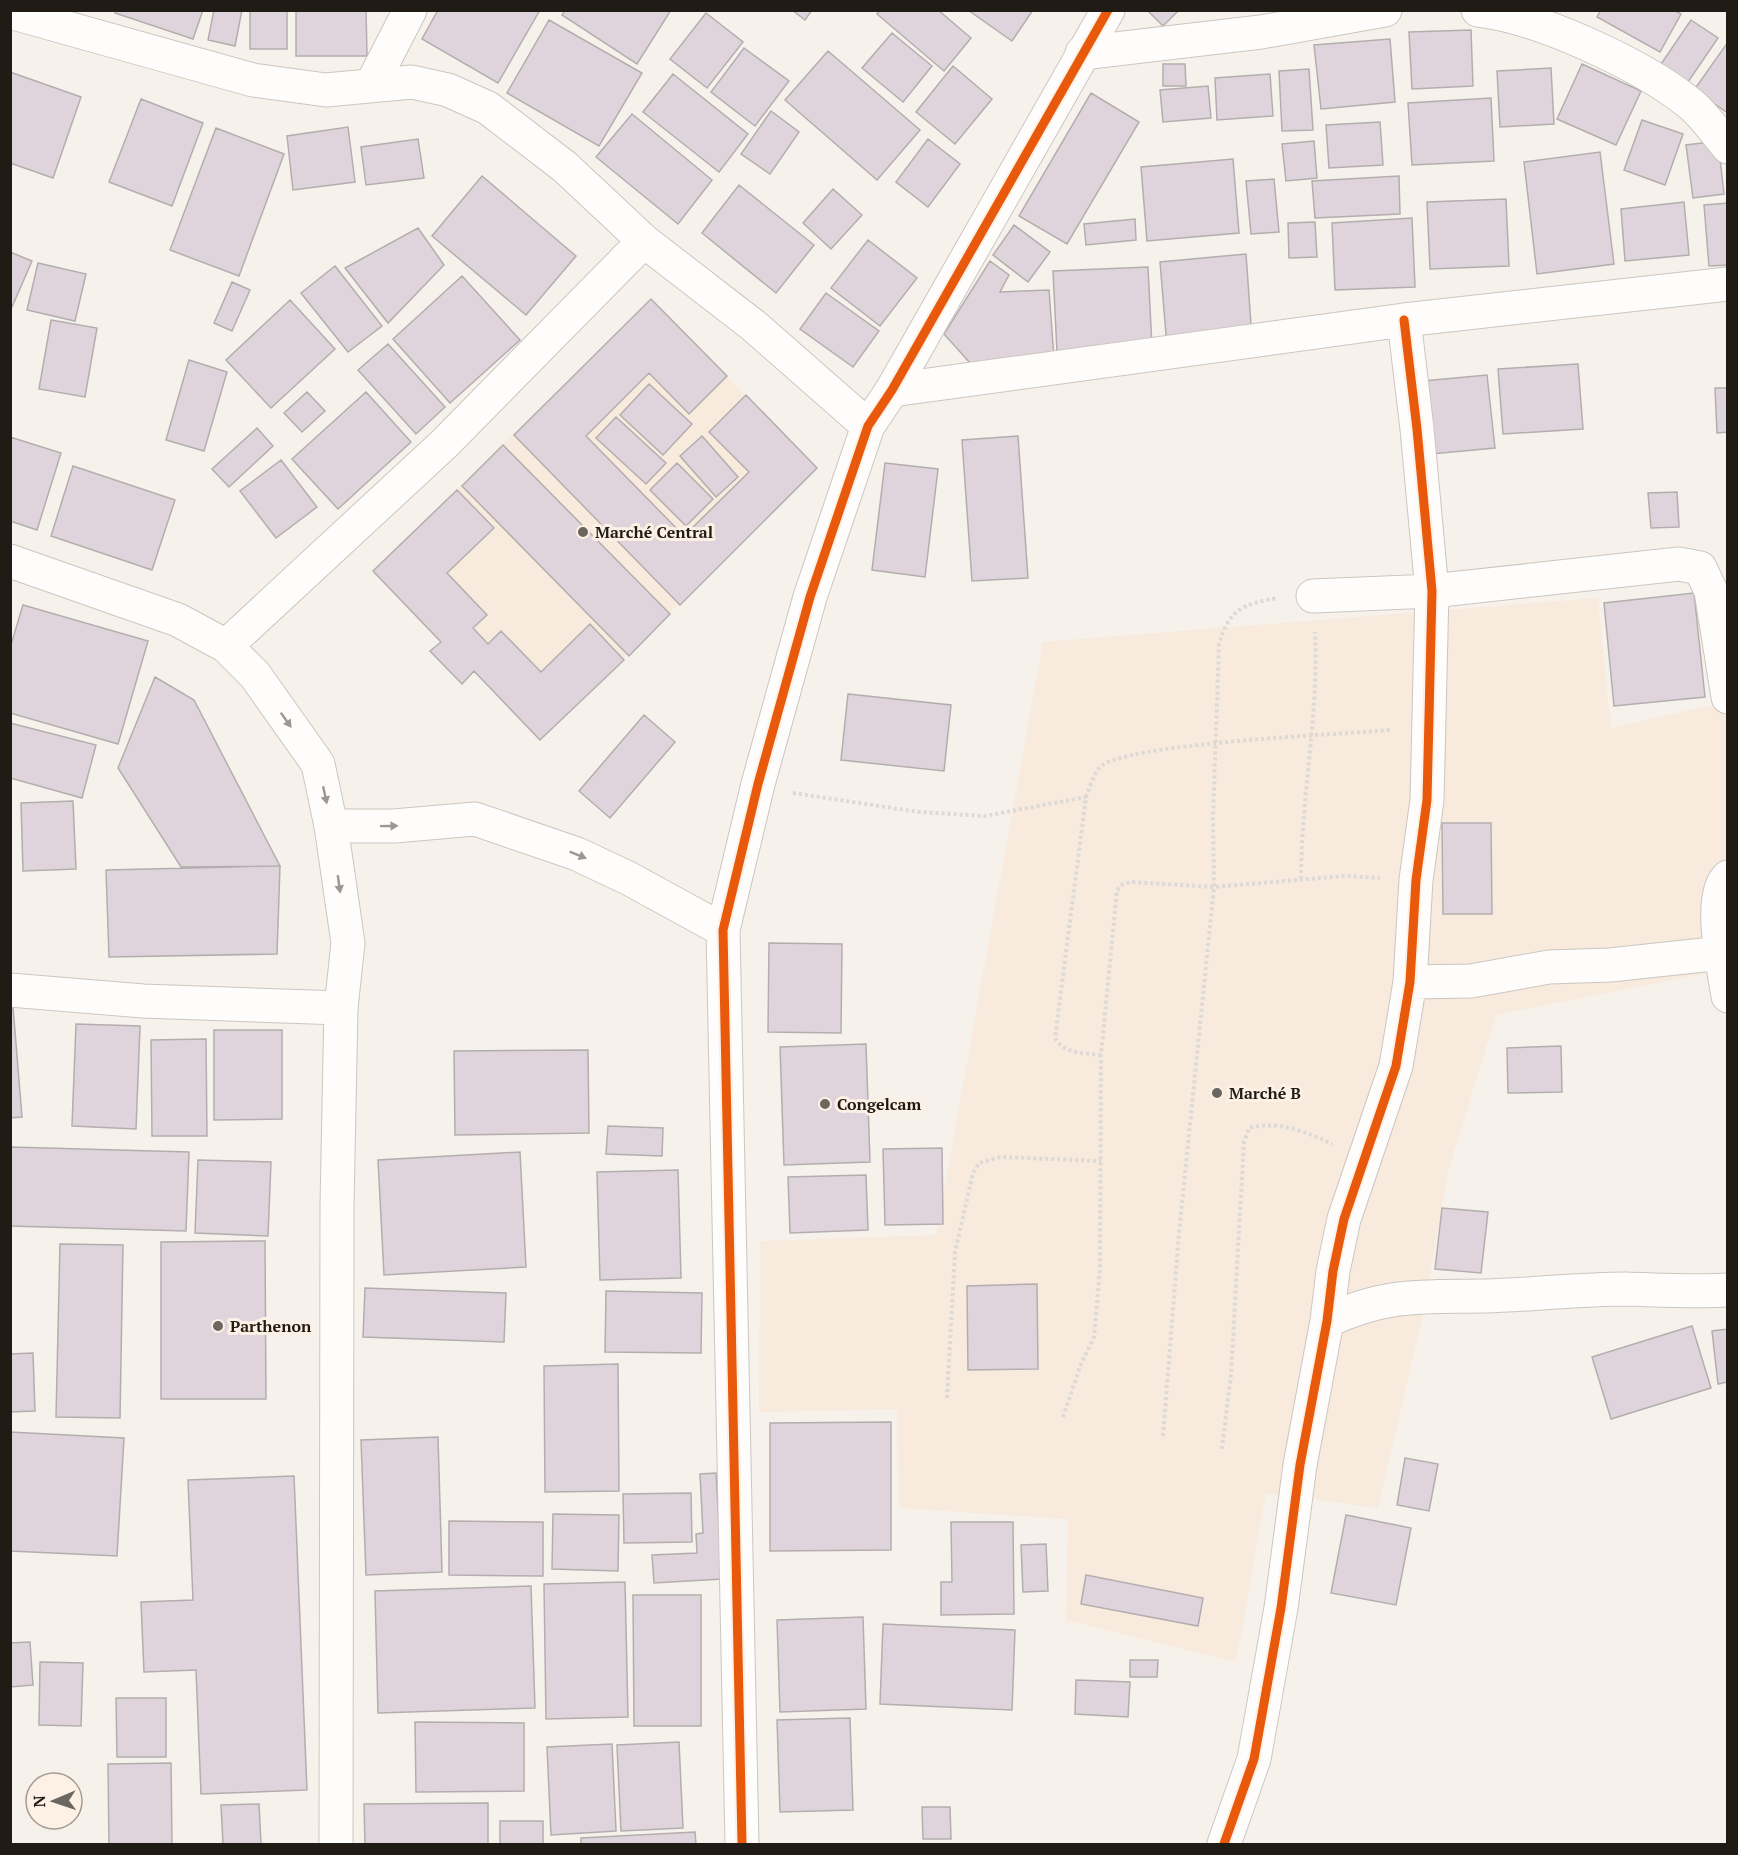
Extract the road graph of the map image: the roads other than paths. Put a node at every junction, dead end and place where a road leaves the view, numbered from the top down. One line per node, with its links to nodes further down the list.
1 (410, 10): 7 (street)
2 (1108, 10): 6 (street)
3 (1385, 10): 6 (street)
4 (1478, 10): 8 (street)
5 (10, 12): 7 (street)
6 (1082, 54): 12 (street)
7 (372, 84): 9 (street)
8 (1728, 147)
9 (644, 241): 13 (street); 17 (street)
10 (1728, 284): 11 (street)
11 (1404, 320): 12 (street); 15 (street)
12 (892, 390): 13 (street)
13 (868, 426): 21 (street)
14 (10, 561): 17 (street)
15 (1432, 591): 16 (street); 18 (street); 23 (street)
16 (1314, 596)
17 (226, 646): 19 (street, one-way to 19)
18 (1728, 698)
19 (331, 826): 21 (street, one-way to 21); 26 (street, one-way to 26)
20 (1728, 877): 22 (street)
21 (723, 930): 30 (street)
22 (1722, 953): 23 (street); 25 (street)
23 (1410, 982): 28 (street)
24 (10, 990): 26 (street)
25 (1728, 996)
26 (341, 1008): 29 (street)
27 (1728, 1290): 28 (street)
28 (1327, 1321): 31 (street)
29 (336, 1845)
30 (742, 1845)
31 (1224, 1845)

